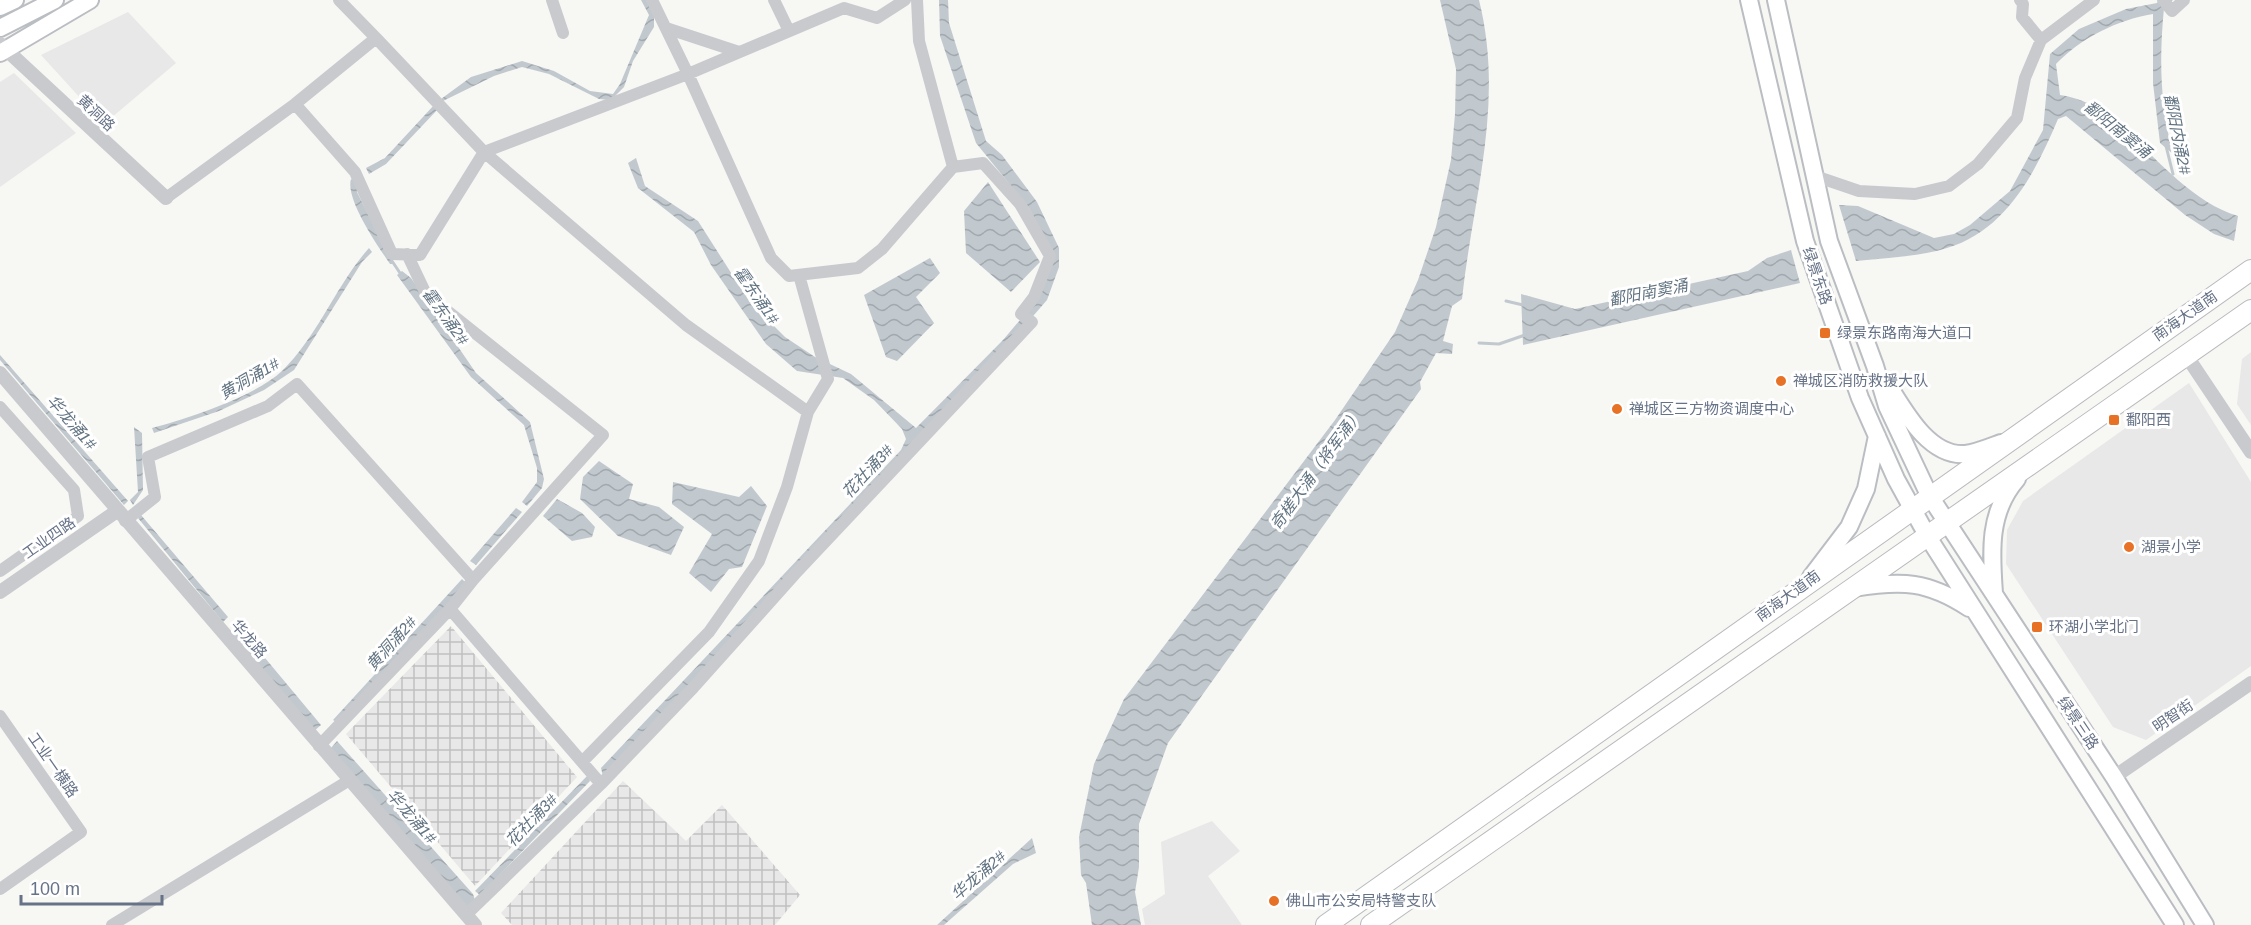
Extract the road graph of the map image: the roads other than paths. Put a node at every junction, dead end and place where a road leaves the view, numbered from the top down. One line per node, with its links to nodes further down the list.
1 (15, 0): 16 (main road)
2 (55, 0): 17 (main road)
3 (90, 0): 23 (main road)
4 (339, 0): 21 (street)
5 (552, 0): 20 (street)
6 (652, 0): 18 (street)
7 (774, 0): 19 (street)
8 (905, 0): 19 (street)
9 (917, 0): 28 (street)
10 (1749, 0): 40 (main road, 绿景东路)
11 (1776, 0): 29 (main road, 绿景东路)
12 (2020, 0): 22 (street)
13 (2094, 0): 22 (street)
14 (2163, 0): 15 (street)
15 (2184, 0)
16 (0, 7)
17 (0, 28)
18 (666, 28): 24 (street); 25 (street)
19 (789, 31): 24 (street)
20 (563, 33)
21 (376, 38): 26 (street); 27 (street)
22 (2041, 40): 29 (street)
23 (2, 49): 30 (street, 黄洞路)
24 (739, 52): 25 (street)
25 (688, 74): 27 (street); 33 (street)
26 (295, 104): 30 (street); 31 (street)
27 (484, 152): 31 (street); 39 (street)
28 (953, 167): 33 (street); 64 (street)
29 (1815, 176): 36 (main road, 绿景东路)
30 (166, 198)
31 (406, 254): 52 (street)
32 (2251, 270): 41 (highway, 南海大道南)
33 (799, 275): 39 (street)
34 (2251, 310): 35 (highway, 南海大道南)
35 (2186, 355): 43 (street); 45 (highway, 南海大道南)
36 (1875, 366): 41 (main road); 46 (main road, 绿景东路)
37 (0, 374): 42 (street, 华龙路)
38 (0, 406): 44 (street)
39 (808, 412): 62 (street)
40 (1876, 436): 47 (main road, 绿景东路); 53 (main road)
41 (2004, 442): 46 (highway, 南海大道南)
42 (64, 449): 44 (street); 48 (street, 华龙路)
43 (2251, 452)
44 (49, 462): 51 (street)
45 (2028, 466): 49 (highway, 南海大道南); 56 (main road)
46 (1929, 495): 47 (highway, 南海大道南); 49 (main road, 绿景东路)
47 (1911, 508): 50 (main road, 绿景东路); 53 (highway, 南海大道南)
48 (121, 516): 52 (street); 55 (street, 工业四路); 61 (street, 华龙路)
49 (1947, 523): 50 (highway, 南海大道南); 56 (main road, 绿景三路)
50 (1928, 537): 54 (highway, 南海大道南); 58 (main road, 绿景三路)
51 (0, 570)
52 (473, 580): 57 (street)
53 (1807, 583): 69 (highway, 南海大道南)
54 (1853, 589): 58 (main road); 70 (highway, 南海大道南)
55 (0, 592)
56 (1994, 597): 63 (main road, 绿景三路)
57 (450, 609): 61 (street); 62 (street)
58 (1975, 612): 71 (main road, 绿景三路)
59 (2251, 683): 63 (street, 明智街)
60 (0, 716): 66 (street, 工业一横路)
61 (319, 746): 65 (street, 华龙路)
62 (582, 762): 64 (street)
63 (2114, 777): 72 (main road, 绿景三路)
64 (596, 778): 67 (street)
65 (348, 781): 67 (street, 华龙路); 68 (street)
66 (0, 889)
67 (468, 922)
68 (112, 925)
69 (1326, 925)
70 (1371, 925)
71 (2175, 925)
72 (2205, 925)

